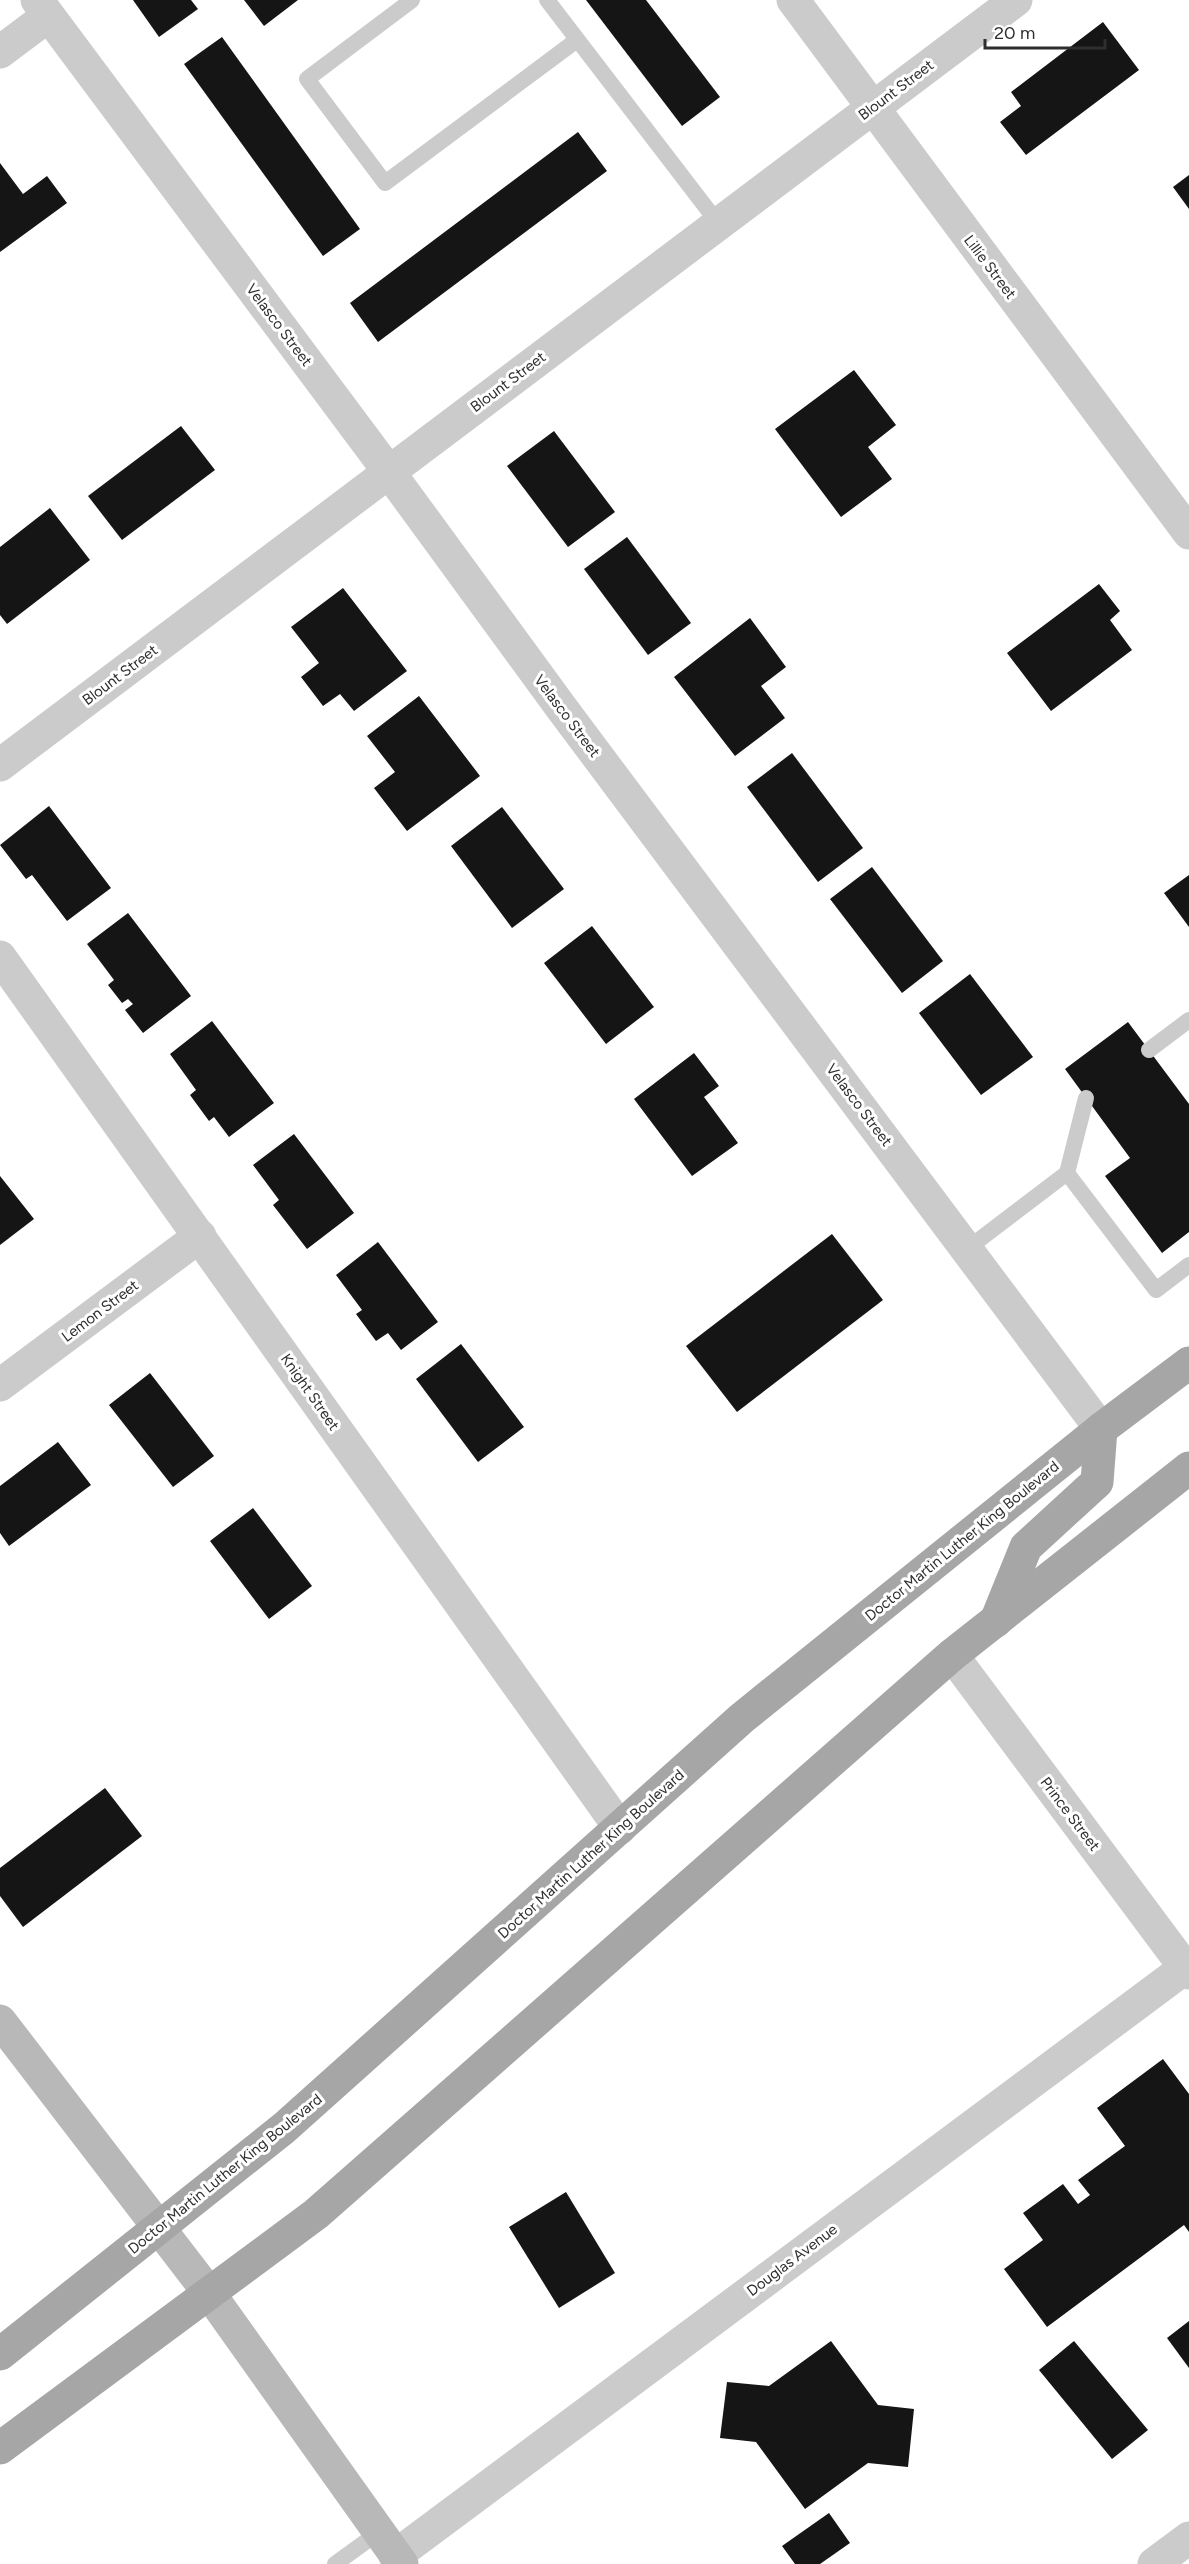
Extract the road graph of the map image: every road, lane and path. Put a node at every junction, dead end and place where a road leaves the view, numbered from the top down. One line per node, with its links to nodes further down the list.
1 (412, 0): 6 (lane)
2 (547, 0): 6 (lane)
3 (793, 0): 8 (street, Lillie Street)
4 (1016, 0): 8 (street, Blount Street)
5 (43, 8): 7 (street); 10 (street, Velasco Street)
6 (578, 40): 9 (lane)
7 (0, 52)
8 (871, 107): 9 (street, Blount Street); 11 (street, Lillie Street)
9 (718, 223): 10 (street, Blount Street)
10 (389, 472): 12 (street, Blount Street); 19 (street, Velasco Street)
11 (1189, 533)
12 (0, 765)
13 (0, 957): 18 (street, Knight Street)
14 (1189, 1020): 15 (lane)
15 (1149, 1050)
16 (1086, 1098): 17 (lane)
17 (1067, 1173): 19 (lane); 20 (lane)
18 (200, 1236): 22 (street, Lemon Street); 27 (street, Knight Street)
19 (967, 1249): 23 (street, Velasco Street)
20 (1189, 1265)
21 (1189, 1363): 23 (main road, Doctor Martin Luther King Boulevard)
22 (0, 1385)
23 (1101, 1429): 25 (main road); 27 (main road, Doctor Martin Luther King Boulevard)
24 (1189, 1468): 25 (main road)
25 (995, 1622): 26 (main road)
26 (952, 1655): 28 (street, Prince Street); 31 (main road)
27 (620, 1828): 30 (main road, Doctor Martin Luther King Boulevard)
28 (1188, 1969): 35 (street, Douglas Avenue)
29 (0, 2021): 30 (street)
30 (159, 2228): 31 (street); 32 (main road, Doctor Martin Luther King Boulevard)
31 (209, 2293): 33 (main road); 35 (street)
32 (0, 2354)
33 (0, 2448)
34 (1189, 2538): 37 (street)
35 (392, 2550): 36 (lane)
36 (335, 2564)
37 (1154, 2564)

